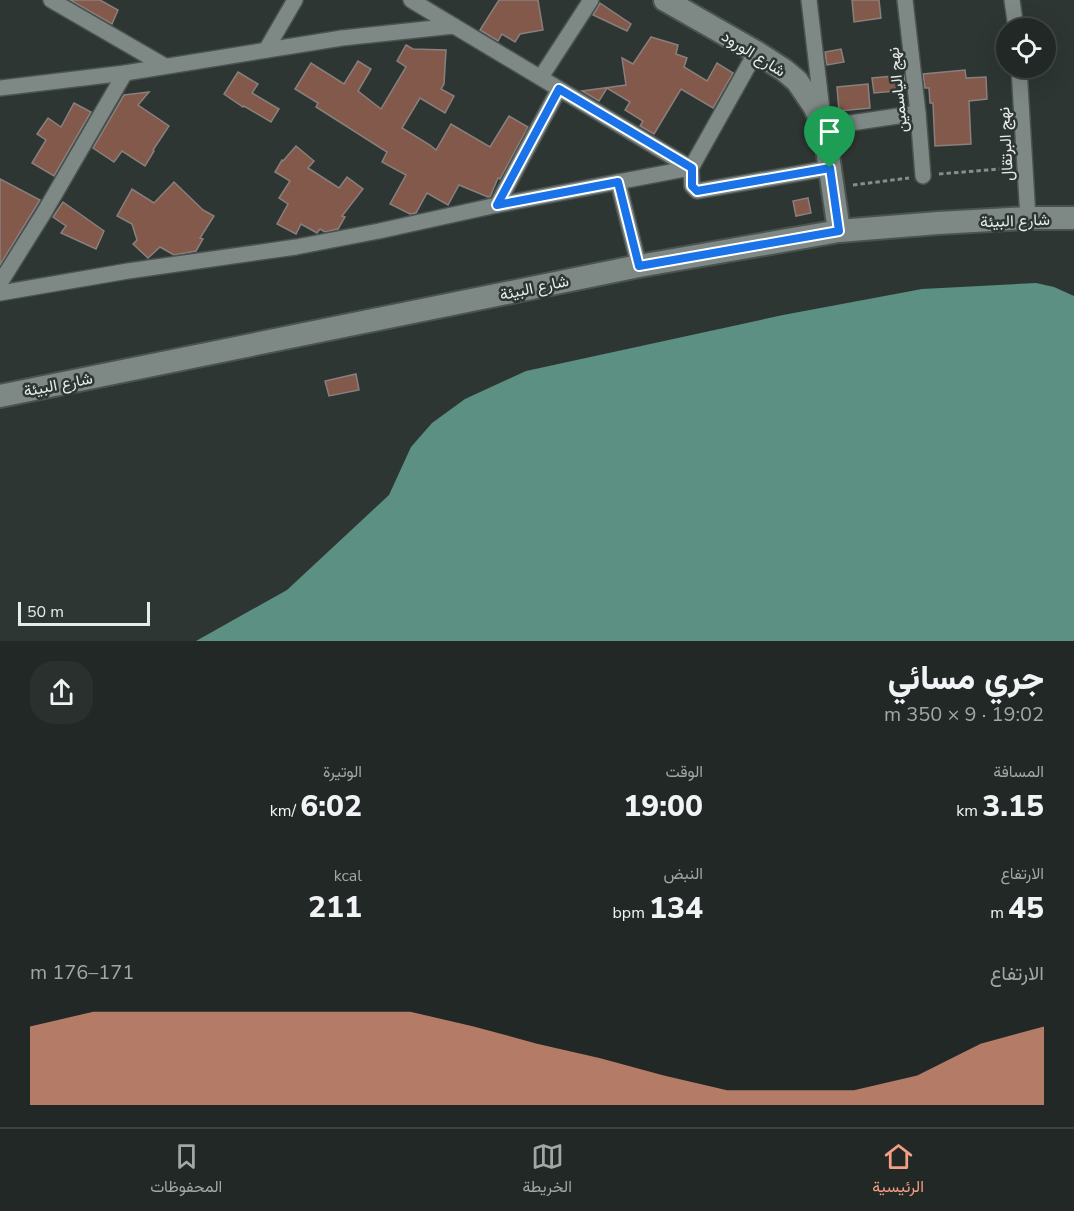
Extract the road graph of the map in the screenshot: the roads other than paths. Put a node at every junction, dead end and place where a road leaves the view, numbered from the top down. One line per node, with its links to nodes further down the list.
1 (51, 0): 13 (street)
2 (411, 0): 10 (street)
3 (591, 0): 15 (street)
4 (664, 0): 12 (main road, شارع الورود)
5 (809, 0): 20 (street)
6 (905, 0): 19 (street, نهج الياسمين)
7 (1012, 0): 9 (street)
8 (294, 1): 11 (street)
9 (1015, 18)
10 (454, 26): 11 (street); 15 (street)
11 (266, 50): 13 (street)
12 (756, 52): 20 (main road, شارع الورود); 21 (street)
13 (165, 66): 14 (street)
14 (125, 73): 17 (street); 30 (street)
15 (541, 77): 18 (street)
16 (1020, 78): 26 (street, نهج البرتقال)
17 (0, 88)
18 (559, 89): 21 (street); 25 (street)
19 (918, 113): 20 (street); 23 (street, نهج الياسمين)
20 (824, 127): 22 (main road, شارع الورود)
21 (692, 168): 22 (street); 24 (street)
22 (830, 168): 28 (main road, شارع الورود)
23 (923, 176)
24 (618, 182): 25 (street); 29 (street)
25 (497, 205): 31 (street)
26 (1028, 218): 27 (main road, شارع البيئة); 28 (main road, شارع البيئة)
27 (1074, 218)
28 (839, 231): 29 (main road, شارع البيئة)
29 (639, 266): 32 (main road, شارع البيئة)
30 (0, 283)
31 (0, 293)
32 (0, 396)

